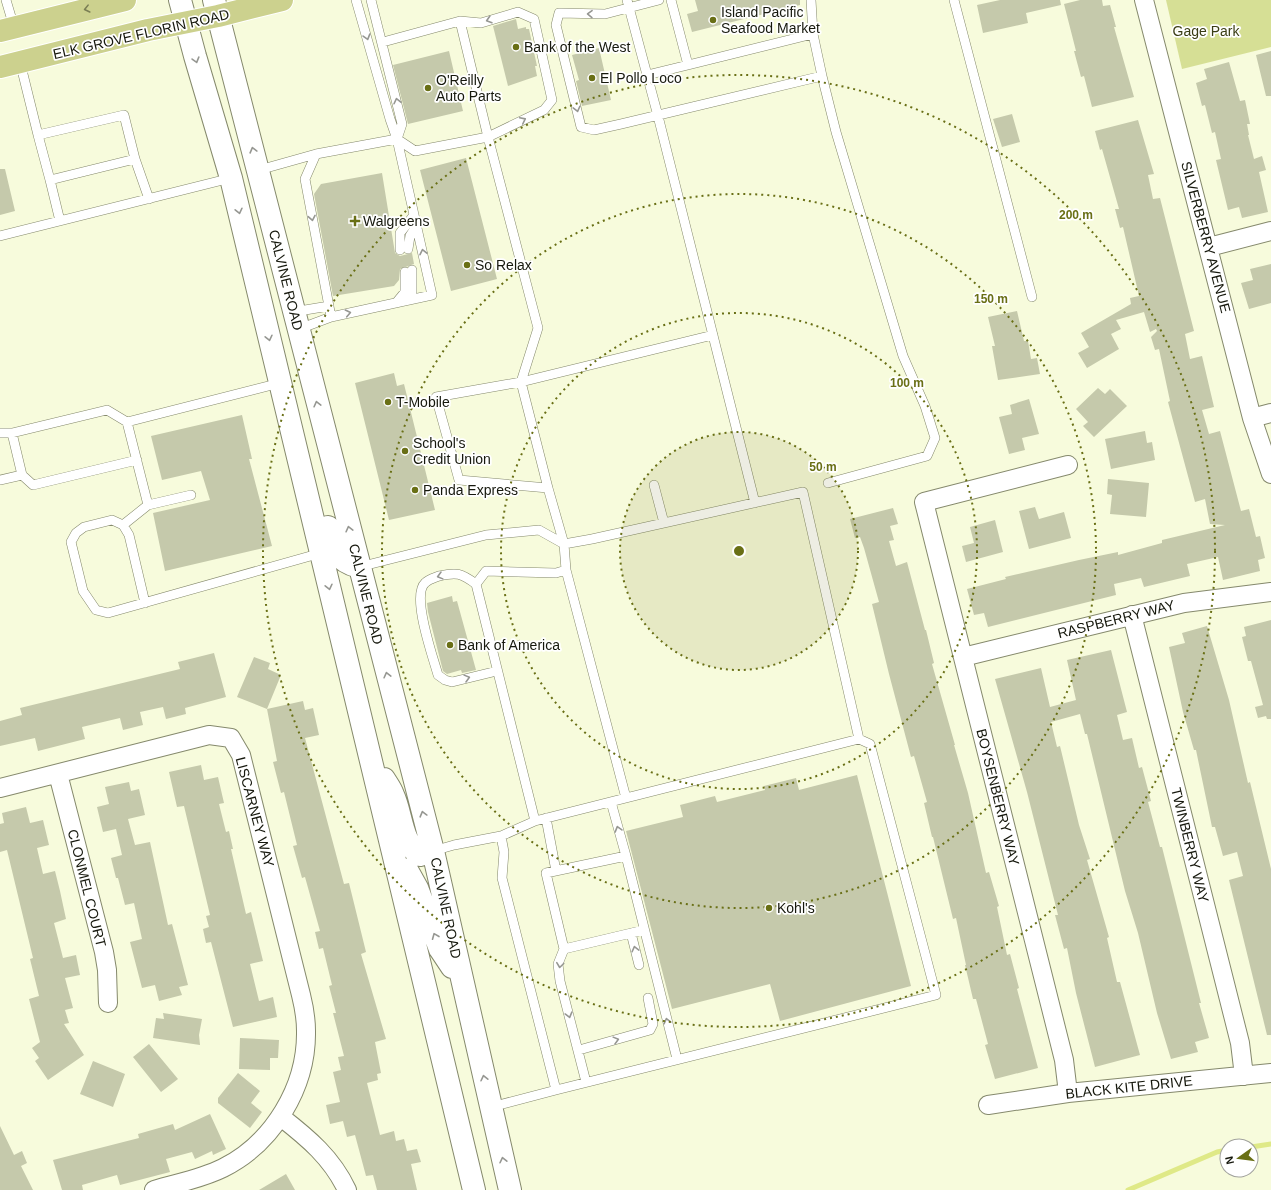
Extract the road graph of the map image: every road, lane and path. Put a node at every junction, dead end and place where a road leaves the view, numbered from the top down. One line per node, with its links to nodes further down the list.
1 (6, 0): 16 (lane)
2 (125, 0): 16 (main road, one-way to 16)
3 (180, 0): 15 (main road)
4 (282, 0): 13 (main road, ELK GROVE FLORIN ROAD)
5 (356, 0): 26 (lane, one-way to 26)
6 (371, 0): 18 (lane)
7 (659, 0): 12 (lane)
8 (671, 0): 20 (lane)
9 (811, 0): 17 (lane)
10 (954, 0): 39 (lane)
11 (1144, 0): 38 (street, SILVERBERRY AVENUE)
12 (628, 4): 21 (lane); 23 (lane, one-way to 23)
13 (216, 8): 15 (main road, ELK GROVE FLORIN ROAD); 29 (main road, CALVINE ROAD, one-way to 13)
14 (460, 21): 18 (lane); 25 (lane); 25 (lane, one-way to 14)
15 (186, 22): 19 (main road, ELK GROVE FLORIN ROAD); 30 (main road, one-way to 30)
16 (7, 29)
17 (813, 34): 20 (lane); 22 (lane)
18 (383, 42): 26 (lane, one-way to 18)
19 (10, 65): 24 (lane)
20 (688, 65): 21 (lane)
21 (647, 75): 23 (lane)
22 (822, 76): 23 (lane); 59 (lane)
23 (658, 116): 45 (lane)
24 (38, 135): 28 (lane); 31 (lane)
25 (488, 137): 26 (lane); 46 (lane)
26 (397, 139): 27 (lane); 33 (lane)
27 (316, 154): 29 (lane); 42 (lane, one-way to 42)
28 (135, 159): 31 (lane); 32 (lane)
29 (259, 170): 44 (main road, CALVINE ROAD)
30 (231, 178): 32 (lane); 47 (main road, one-way to 47)
31 (50, 180): 34 (lane)
32 (149, 199): 34 (lane)
33 (414, 215): 35 (lane); 35 (lane)
34 (60, 221): 37 (lane)
35 (417, 225): 40 (lane, one-way to 35)
36 (1271, 231): 38 (street)
37 (0, 236)
38 (1208, 247): 49 (street, SILVERBERRY AVENUE)
39 (1032, 297)
40 (408, 300): 41 (lane); 41 (lane)
41 (396, 303): 43 (lane, one-way to 41)
42 (329, 306): 43 (lane); 44 (lane)
43 (331, 317): 44 (lane)
44 (296, 321): 69 (main road, CALVINE ROAD, one-way to 44)
45 (713, 335): 46 (lane); 63 (lane)
46 (521, 382): 61 (lane); 61 (lane)
47 (280, 383): 50 (lane); 54 (main road)
48 (1271, 413): 49 (street)
49 (1252, 418): 56 (street, SILVERBERRY AVENUE)
50 (127, 422): 52 (lane); 53 (lane)
51 (0, 433): 52 (lane)
52 (12, 434): 57 (lane)
53 (137, 460): 57 (lane); 64 (lane)
54 (299, 461): 68 (main road); 69 (main road)
55 (1068, 465): 75 (street, BOYSENBERRY WAY)
56 (1271, 474)
57 (22, 475): 58 (lane)
58 (0, 480)
59 (828, 483)
60 (654, 485): 65 (lane)
61 (548, 488): 67 (lane)
62 (191, 495): 64 (lane)
63 (755, 502): 65 (lane); 77 (lane)
64 (148, 505): 66 (lane)
65 (664, 523): 67 (lane)
66 (124, 525): 73 (lane); 73 (lane)
67 (564, 544): 69 (lane); 70 (lane)
68 (321, 553): 73 (lane); 78 (main road, one-way to 78)
69 (359, 567): 86 (main road, CALVINE ROAD, one-way to 69)
70 (566, 570): 71 (lane); 81 (lane)
71 (476, 584): 76 (lane); 76 (lane, one-way to 76)
72 (1271, 592): 74 (street, RASPBERRY WAY)
73 (145, 603)
74 (1132, 615): 75 (street, RASPBERRY WAY); 102 (street, TWINBERRY WAY)
75 (963, 657): 105 (street, BOYSENBERRY WAY)
76 (497, 671): 84 (lane)
77 (859, 738): 81 (lane); 100 (lane)
78 (368, 754): 86 (main road); 89 (main road)
79 (58, 774): 80 (street, LISCARNEY WAY); 98 (street, CLONMEL COURT); 108 (street, LISCARNEY WAY)
80 (0, 788)
81 (626, 798): 82 (lane)
82 (611, 802): 83 (lane); 87 (lane, one-way to 82)
83 (546, 818): 84 (lane); 90 (lane)
84 (535, 821): 85 (lane)
85 (501, 836): 86 (lane); 104 (lane)
86 (433, 852): 96 (main road, CALVINE ROAD)
87 (626, 856): 88 (lane); 92 (lane)
88 (596, 863): 90 (lane); 91 (lane)
89 (396, 868): 96 (main road, one-way to 89); 111 (main road)
90 (556, 871): 94 (lane)
91 (598, 872)
92 (644, 930): 93 (lane); 100 (lane, one-way to 92)
93 (631, 933): 94 (lane); 95 (lane, one-way to 93)
94 (564, 949): 99 (lane, one-way to 99)
95 (639, 965)
96 (462, 982): 107 (main road, CALVINE ROAD, one-way to 96)
97 (648, 998): 99 (lane, one-way to 97)
98 (108, 1003)
99 (579, 1050): 103 (lane)
100 (677, 1059): 103 (lane)
101 (1271, 1073): 102 (street, BLACK KITE DRIVE)
102 (1244, 1076): 105 (street, BLACK KITE DRIVE)
103 (586, 1082): 104 (lane)
104 (556, 1090): 107 (lane)
105 (1068, 1093): 106 (street, BLACK KITE DRIVE)
106 (988, 1105)
107 (491, 1107): 112 (main road, CALVINE ROAD, one-way to 107)
108 (280, 1116): 109 (street); 110 (street)
109 (154, 1190)
110 (347, 1190)
111 (474, 1190)
112 (510, 1190)

